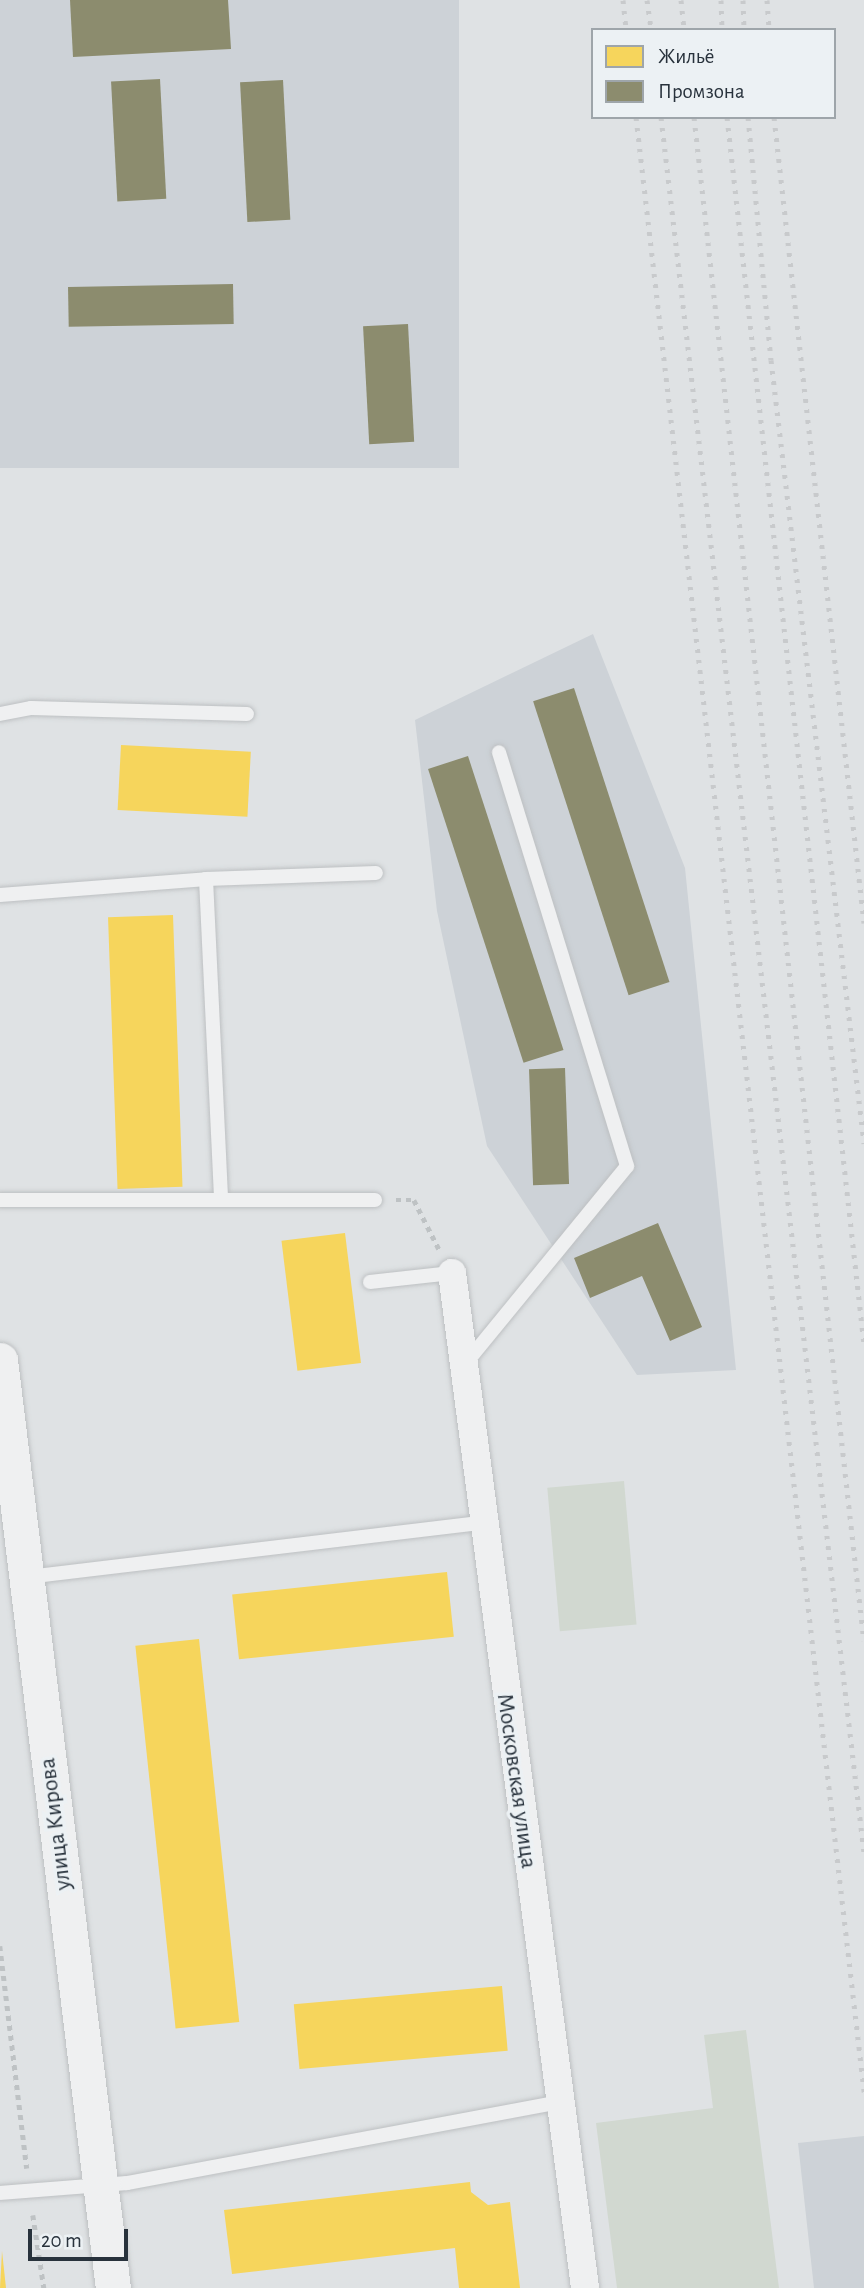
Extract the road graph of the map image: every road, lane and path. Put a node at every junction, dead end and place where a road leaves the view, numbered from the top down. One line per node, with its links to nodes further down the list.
1 (0, 714): 2 (lane)
2 (247, 714)
3 (499, 752): 13 (lane)
4 (376, 873): 5 (lane)
5 (206, 880): 6 (lane); 8 (lane)
6 (0, 895)
7 (0, 1200): 8 (lane)
8 (221, 1200): 9 (lane)
9 (374, 1200): 10 (path)
10 (452, 1273): 11 (lane); 13 (street, Московская улица)
11 (370, 1282)
12 (0, 1360): 15 (street, улица Кирова)
13 (465, 1364): 14 (street, Московская улица)
14 (481, 1523): 15 (lane); 17 (street, Московская улица)
15 (25, 1577): 18 (street, улица Кирова)
16 (0, 1946): 19 (path)
17 (560, 2102): 18 (lane); 23 (street, Московская улица)
18 (100, 2185): 19 (lane); 22 (street, улица Кирова)
19 (30, 2190): 20 (lane); 21 (path)
20 (0, 2193)
21 (44, 2288)
22 (113, 2288)
23 (585, 2288)

